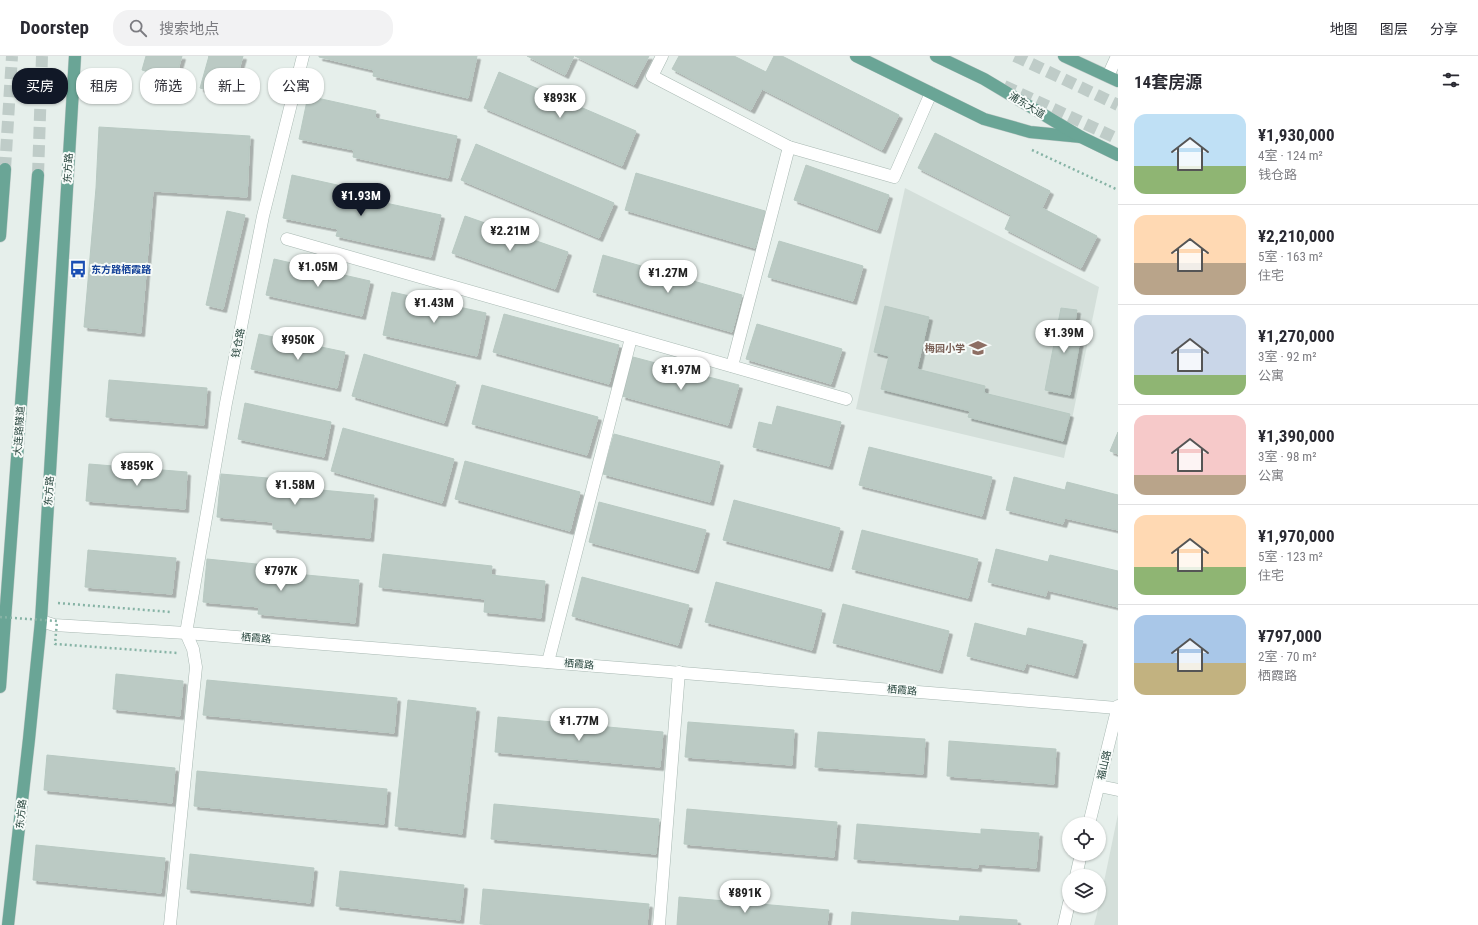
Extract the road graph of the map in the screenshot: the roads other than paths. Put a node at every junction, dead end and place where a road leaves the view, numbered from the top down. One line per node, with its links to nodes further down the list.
1 (75, 56): 20 (main road, 东方路)
2 (303, 56): 21 (street, 钱仓路)
3 (662, 56): 11 (street)
4 (856, 56): 9 (main road)
5 (936, 56): 10 (main road, 浦东大道)
6 (1064, 56): 8 (main road)
7 (1117, 56): 8 (street)
8 (1113, 78)
9 (931, 93): 10 (main road); 11 (street)
10 (1081, 137): 12 (main road, 浦东大道)
11 (789, 147): 18 (street)
12 (1118, 155)
13 (5, 169): 15 (main road)
14 (38, 175): 24 (main road, 大连路隧道)
15 (0, 236)
16 (286, 239): 17 (street)
17 (631, 338): 18 (street); 22 (street)
18 (732, 366): 19 (street)
19 (846, 399)
20 (41, 621): 21 (street, 栖霞路); 30 (main road, 东方路)
21 (186, 633): 22 (street, 栖霞路); 31 (street)
22 (548, 662): 23 (street, 栖霞路)
23 (679, 672): 25 (street, 栖霞路); 32 (street)
24 (0, 688)
25 (1118, 707): 26 (street, 福山路)
26 (1099, 786): 27 (street); 28 (street, 福山路)
27 (1118, 790)
28 (1091, 817)
29 (1067, 913): 33 (street)
30 (8, 925)
31 (170, 925)
32 (659, 925)
33 (1064, 925)

